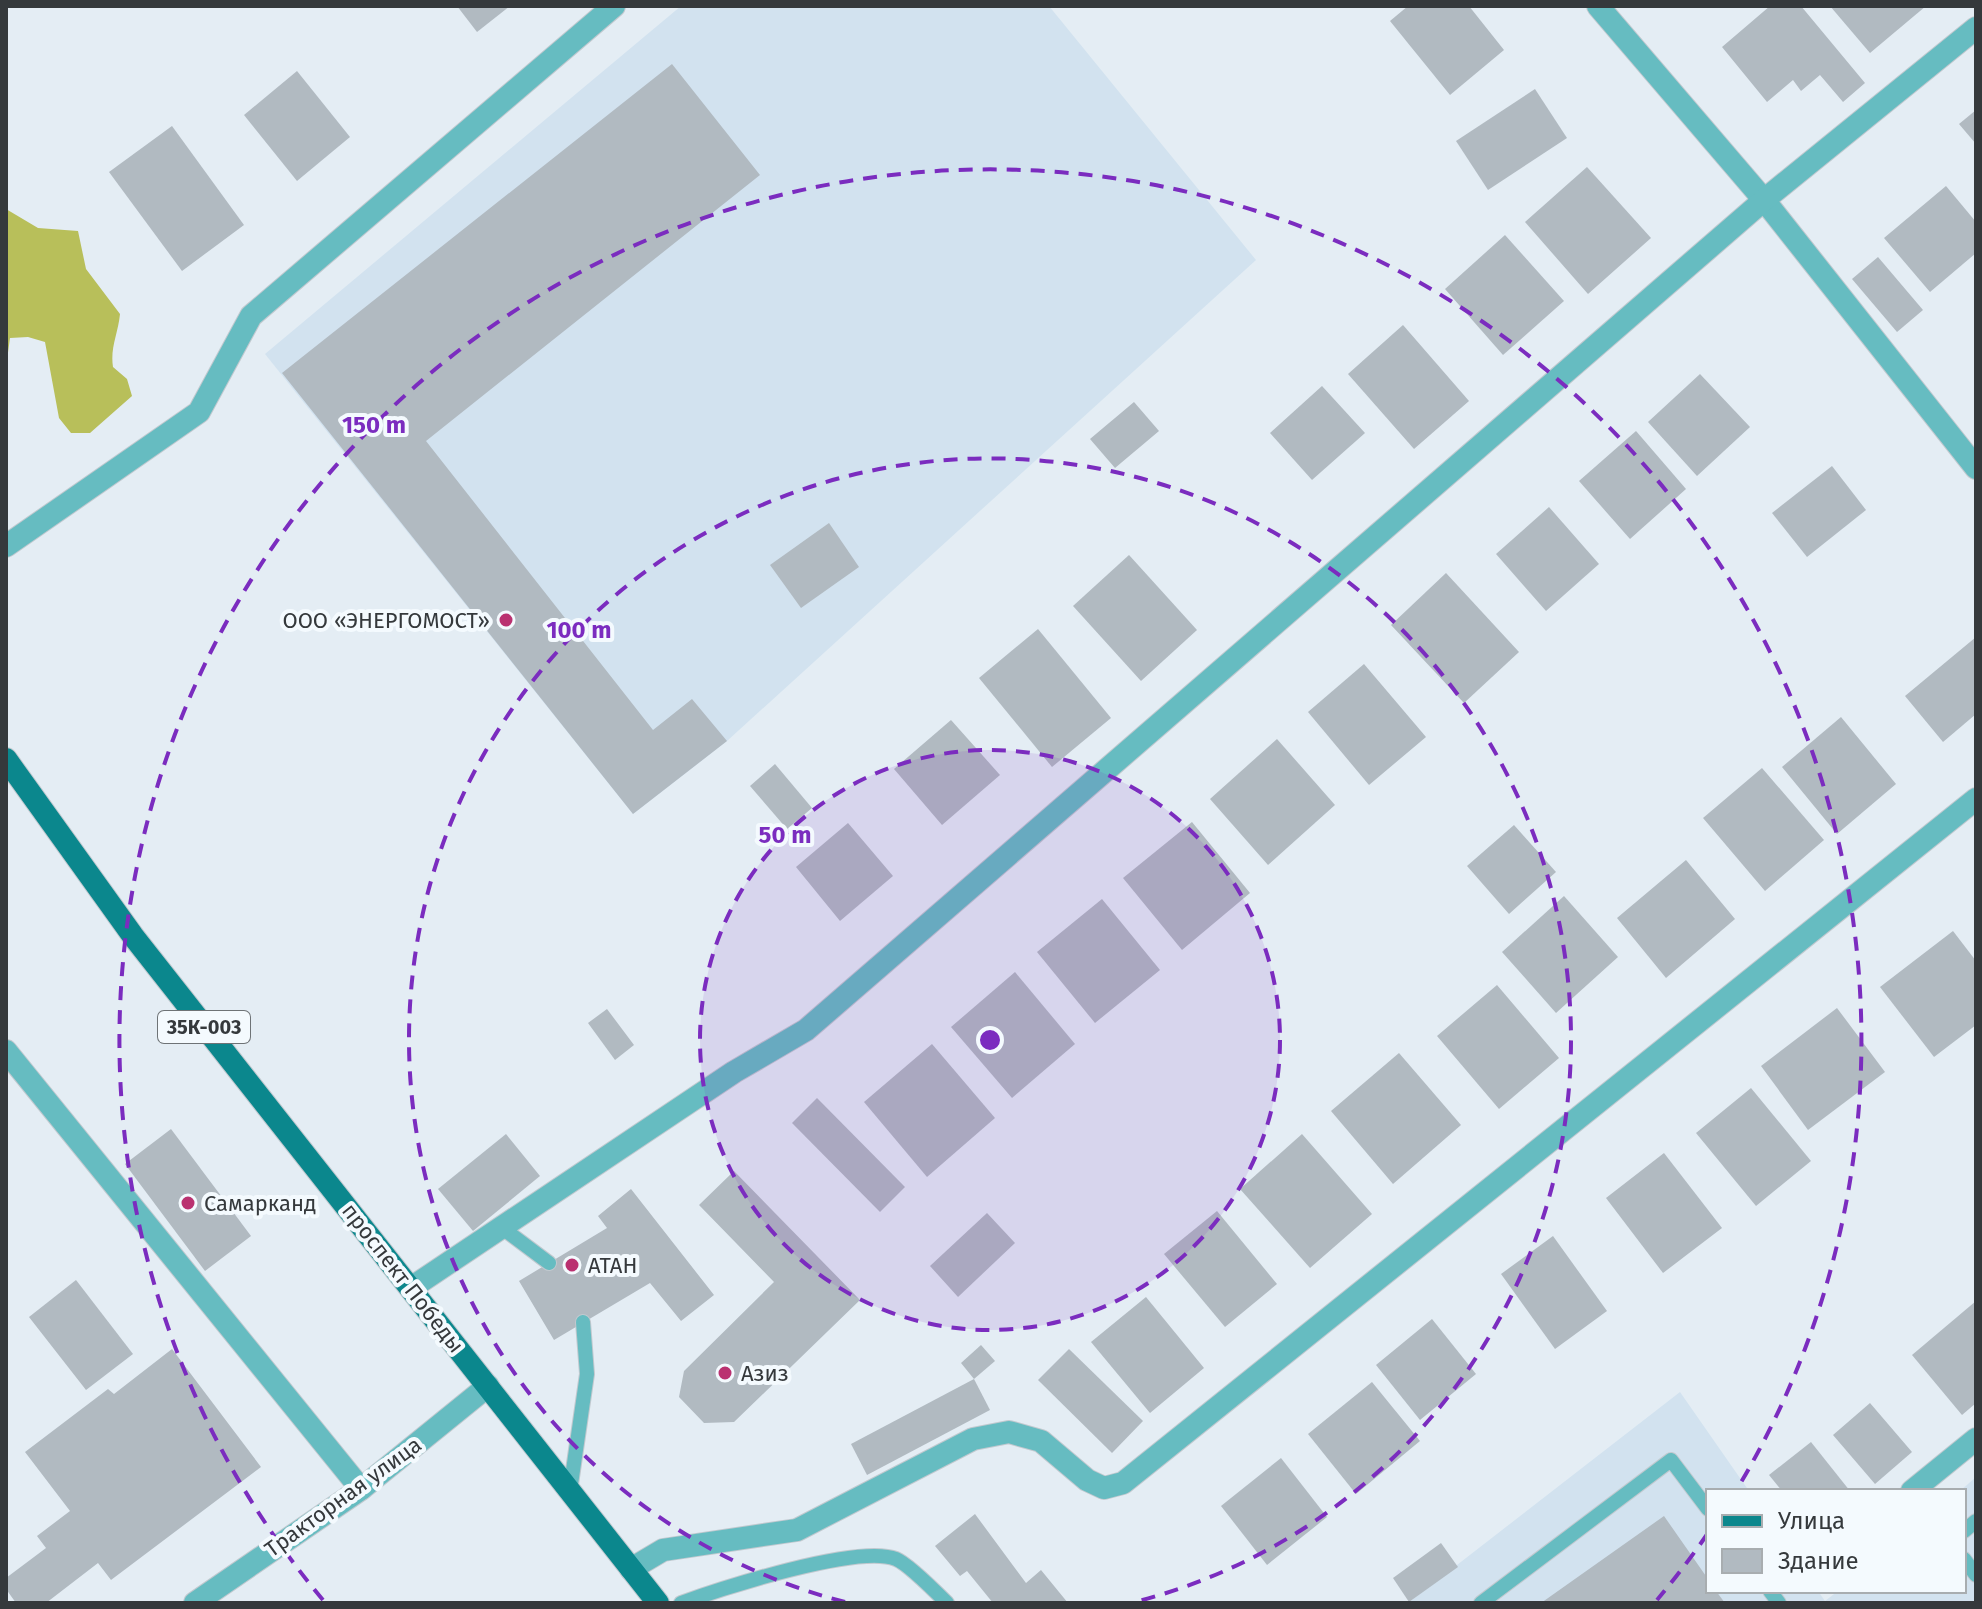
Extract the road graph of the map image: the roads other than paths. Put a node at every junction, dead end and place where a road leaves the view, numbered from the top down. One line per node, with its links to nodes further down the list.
1 (614, 6): 6 (street)
2 (1598, 6): 4 (street)
3 (1976, 28): 4 (street)
4 (1764, 200): 5 (street); 10 (street)
5 (1976, 468)
6 (6, 546)
7 (6, 759): 12 (main road, проспект Победы / 35К-003)
8 (1976, 799): 20 (street)
9 (6, 1051): 16 (street)
10 (501, 1227): 11 (lane); 12 (street)
11 (549, 1263)
12 (411, 1288): 14 (main road, проспект Победы / 35К-003)
13 (583, 1322): 18 (lane)
14 (488, 1386): 16 (street, Тракторная улица); 18 (main road, проспект Победы / 35К-003)
15 (1976, 1439): 17 (street)
16 (361, 1489): 21 (street, Тракторная улица)
17 (1914, 1489)
18 (570, 1491): 20 (main road, проспект Победы / 35К-003)
19 (1706, 1506): 25 (lane)
20 (631, 1569): 22 (main road, проспект Победы / 35К-003)
21 (195, 1603)
22 (658, 1603)
23 (681, 1603): 24 (lane)
24 (947, 1603)
25 (1481, 1603)

